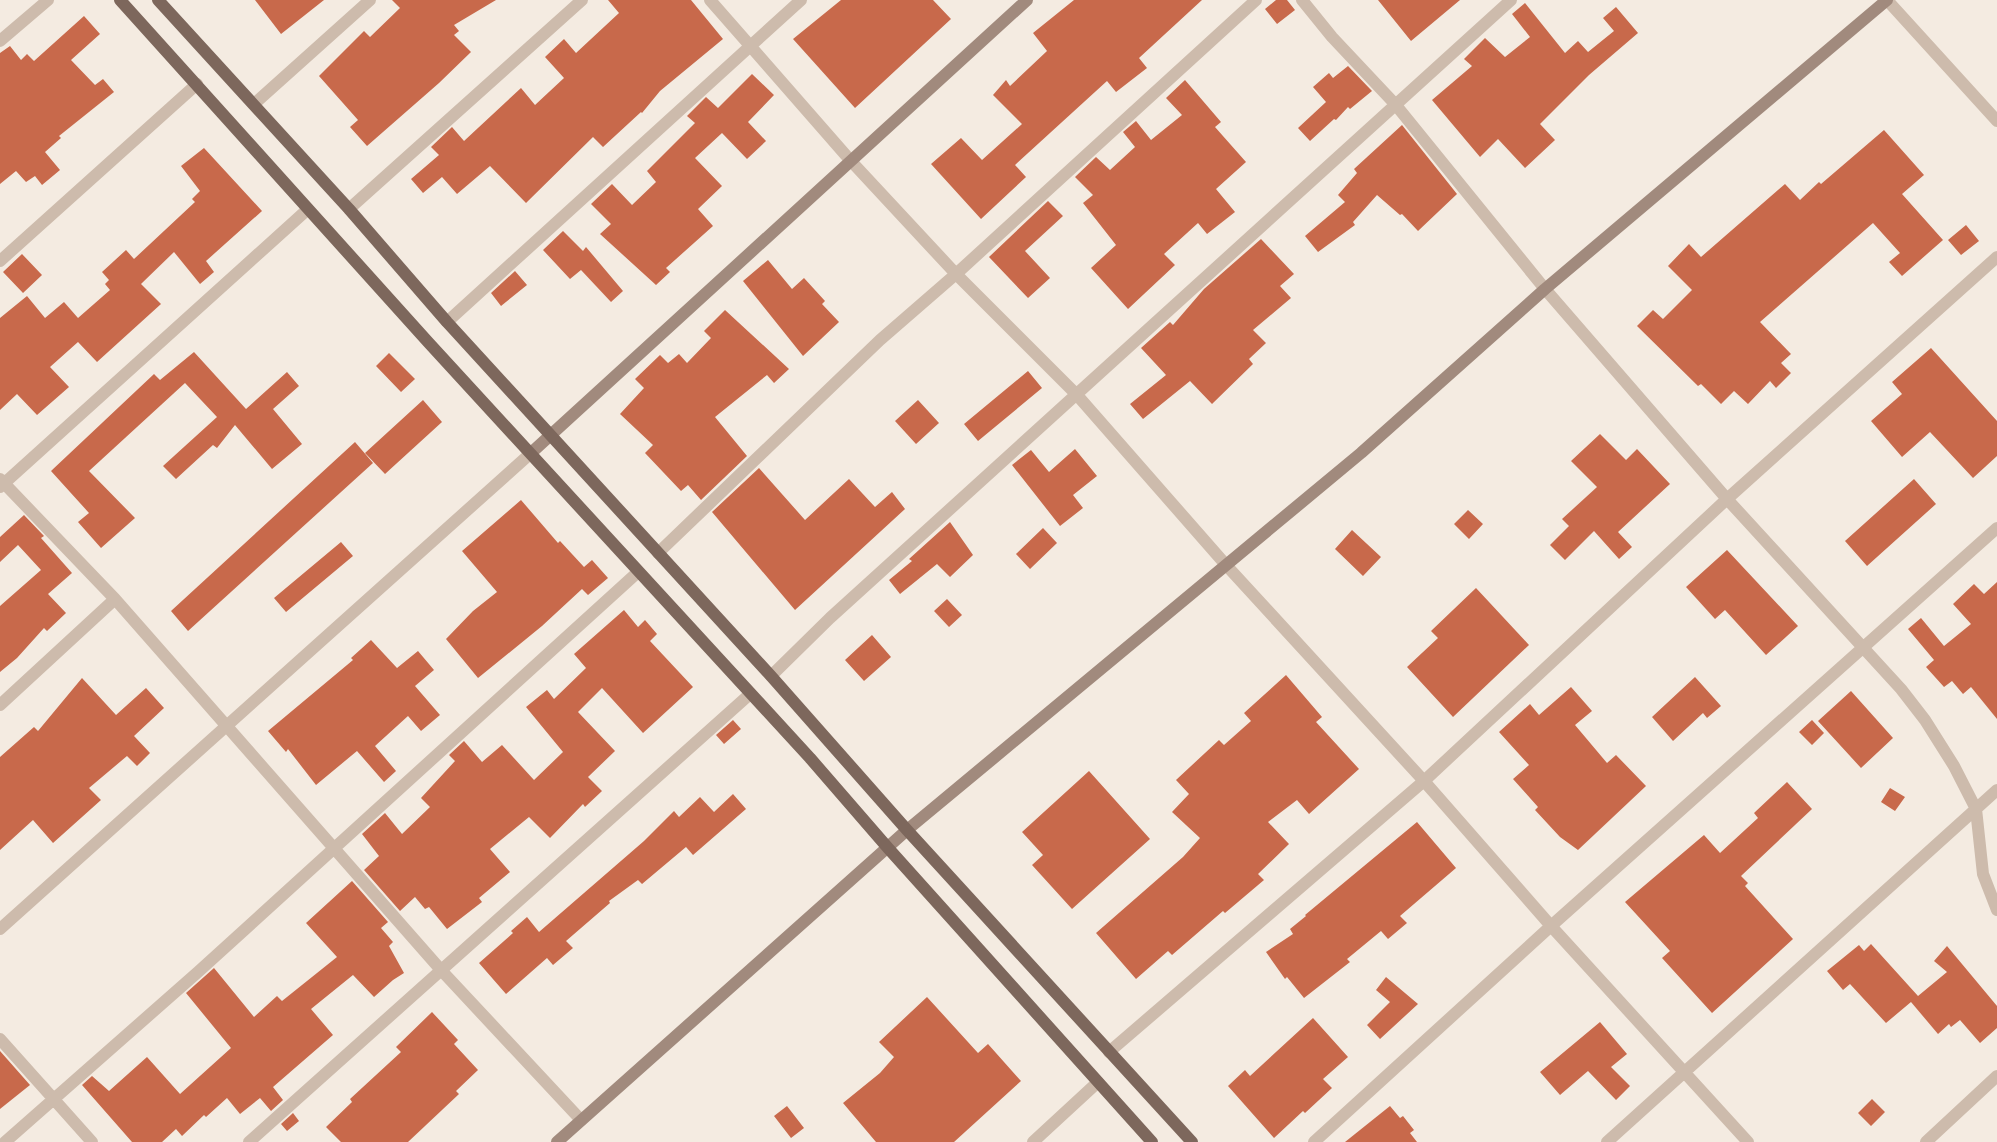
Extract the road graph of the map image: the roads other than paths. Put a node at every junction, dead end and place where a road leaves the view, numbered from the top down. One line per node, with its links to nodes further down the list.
1 (48, 0): 13 (street)
2 (120, 0): 15 (main road)
3 (370, 0): 16 (street)
4 (582, 0): 21 (street)
5 (710, 0): 14 (street)
6 (801, 0): 14 (street)
7 (1027, 0): 19 (street)
8 (1256, 0): 24 (street)
9 (1302, 0): 17 (street)
10 (1511, 0): 17 (street)
11 (1887, 0): 18 (street); 25 (street)
12 (162, 1): 16 (main road)
13 (0, 41)
14 (752, 46): 19 (street); 26 (street)
15 (197, 84): 20 (main road); 23 (street)
16 (254, 104): 21 (main road)
17 (1395, 104): 25 (street); 27 (street)
18 (1997, 120)
19 (850, 160): 24 (street); 28 (street)
20 (308, 209): 29 (main road); 30 (street)
21 (349, 209): 26 (main road)
22 (1997, 257): 31 (street)
23 (0, 261)
24 (956, 274): 27 (street); 33 (street)
25 (1545, 289): 31 (street); 34 (street)
26 (447, 322): 28 (main road)
27 (1077, 395): 34 (street); 38 (street)
28 (550, 434): 29 (street); 33 (main road)
29 (531, 453): 35 (main road); 41 (street)
30 (1, 483): 36 (street)
31 (1727, 499): 37 (street); 42 (street)
32 (1997, 528): 37 (street)
33 (658, 553): 38 (main road)
34 (1226, 566): 42 (street); 45 (street)
35 (638, 572): 39 (main road); 46 (street)
36 (115, 599): 40 (street); 41 (street)
37 (1865, 647): 44 (street); 49 (street)
38 (770, 676): 45 (main road)
39 (750, 694): 47 (main road); 51 (street)
40 (0, 705)
41 (225, 725): 46 (street); 50 (street)
42 (1424, 780): 49 (street); 53 (street)
43 (1997, 790): 44 (street)
44 (1976, 809): 48 (street); 54 (street)
45 (907, 830): 47 (street); 53 (main road)
46 (335, 848): 51 (street); 57 (street)
47 (888, 848): 56 (main road); 58 (street)
48 (1997, 910)
49 (1551, 926): 54 (street); 66 (street)
50 (0, 929)
51 (441, 970): 58 (street); 61 (street)
52 (0, 1040): 57 (street)
53 (1109, 1052): 65 (main road)
54 (1685, 1072): 67 (street); 68 (street)
55 (1997, 1076): 69 (street)
56 (1098, 1082): 63 (street); 64 (main road)
57 (54, 1098): 59 (street); 60 (street)
58 (582, 1120): 62 (street)
59 (5, 1142)
60 (92, 1142)
61 (249, 1142)
62 (557, 1142)
63 (1033, 1142)
64 (1152, 1142)
65 (1192, 1142)
66 (1314, 1142)
67 (1607, 1142)
68 (1748, 1142)
69 (1926, 1142)

